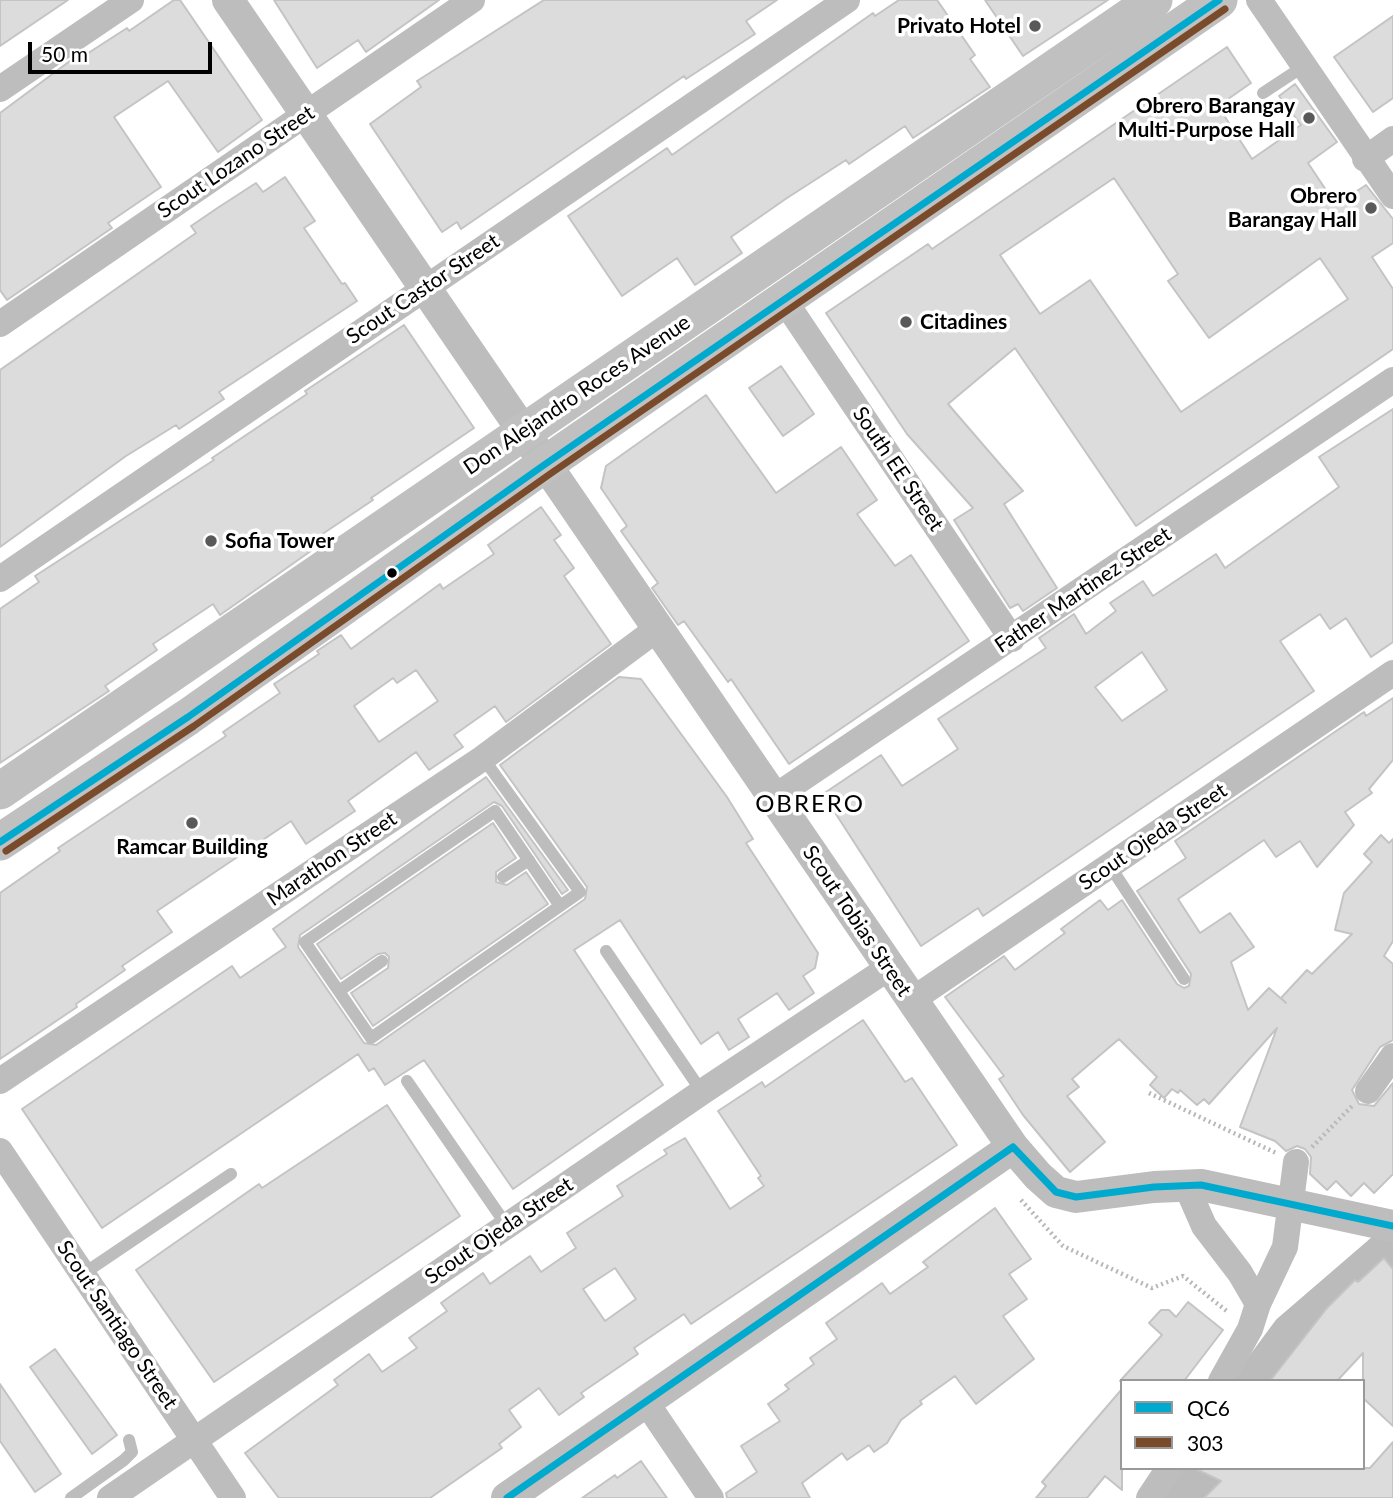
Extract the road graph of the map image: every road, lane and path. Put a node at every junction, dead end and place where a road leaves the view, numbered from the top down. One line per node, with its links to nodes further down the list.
1 (131, 0): 9 (street)
2 (228, 0): 11 (street, Scout Tobias Street)
3 (472, 0): 11 (street, Scout Lozano Street)
4 (847, 0): 15 (street, Scout Castor Street)
5 (1154, 0): 19 (main road, Don Alejandro Roces Avenue)
6 (1219, 0): 16 (main road, Don Alejandro Roces Avenue)
7 (1259, 0): 8 (street)
8 (1304, 66): 10 (lane); 13 (street)
9 (0, 89)
10 (1263, 93)
11 (306, 114): 15 (street, Scout Tobias Street); 17 (street, Scout Lozano Street)
12 (1393, 139): 13 (street)
13 (1365, 159): 14 (street)
14 (1393, 197)
15 (425, 288): 19 (street, Scout Tobias Street); 21 (street, Scout Castor Street)
16 (784, 300): 20 (main road, Don Alejandro Roces Avenue); 23 (street, South EE Street)
17 (0, 324)
18 (1393, 380): 23 (street, Father Martinez Street)
19 (523, 432): 20 (street, Scout Tobias Street); 26 (main road, Don Alejandro Roces Avenue)
20 (544, 465): 22 (street, Scout Tobias Street); 28 (main road, Don Alejandro Roces Avenue)
21 (0, 579)
22 (657, 629): 25 (street, Marathon Street); 27 (street, Scout Tobias Street)
23 (1012, 639): 27 (street, Father Martinez Street)
24 (1393, 673): 30 (street, Scout Ojeda Street)
25 (483, 758): 32 (lane); 40 (street, Marathon Street)
26 (0, 791)
27 (773, 797): 35 (street, Scout Tobias Street)
28 (0, 842)
29 (529, 860): 31 (lane); 32 (lane); 37 (lane)
30 (1110, 866): 36 (lane); 38 (street, Scout Ojeda Street)
31 (503, 877)
32 (560, 906): 37 (lane)
33 (606, 951): 43 (lane)
34 (382, 961): 37 (lane)
35 (890, 967): 38 (street, Scout Tobias Street); 43 (street, Scout Ojeda Street)
36 (1184, 979)
37 (339, 991)
38 (912, 1000): 46 (street, Scout Tobias Street)
39 (1393, 1056): 42 (street)
40 (0, 1081)
41 (407, 1081): 50 (lane)
42 (1368, 1091): 47 (path)
43 (702, 1092): 50 (street, Scout Ojeda Street)
44 (1149, 1093): 47 (path)
45 (0, 1151): 52 (street, Scout Santiago Street)
46 (1004, 1155): 49 (street, Scout Tobias Street); 53 (path); 56 (street)
47 (1296, 1162): 54 (street)
48 (231, 1174): 52 (lane)
49 (1186, 1185): 51 (street, Scout Tobias Street); 54 (street)
50 (507, 1226): 58 (street, Scout Ojeda Street)
51 (1393, 1226)
52 (83, 1274): 58 (street, Scout Santiago Street)
53 (1207, 1297)
54 (1258, 1304): 55 (street)
55 (1222, 1379)
56 (646, 1402): 63 (street); 64 (street)
57 (129, 1440): 60 (lane)
58 (194, 1440): 61 (street, Scout Ojeda Street); 62 (street, Scout Santiago Street)
59 (1168, 1470): 65 (street)
60 (71, 1498)
61 (110, 1498)
62 (233, 1498)
63 (507, 1498)
64 (710, 1498)
65 (1149, 1498)

